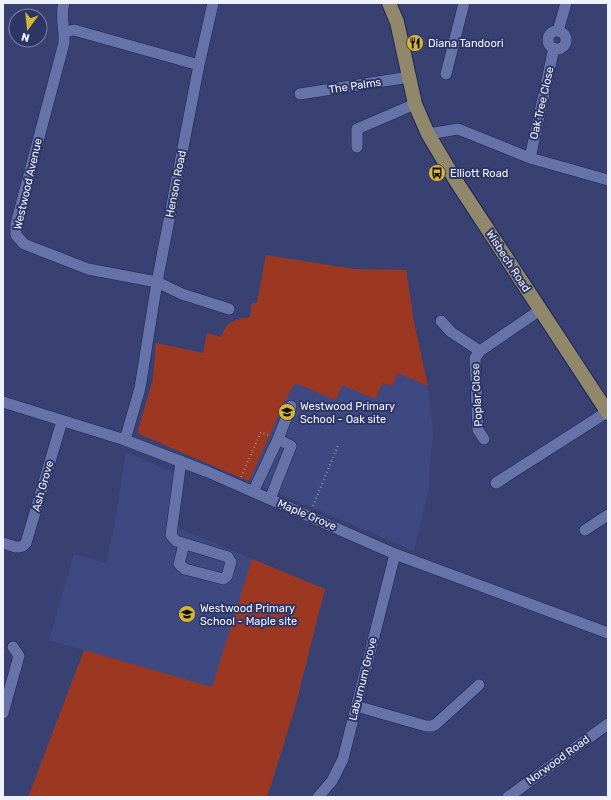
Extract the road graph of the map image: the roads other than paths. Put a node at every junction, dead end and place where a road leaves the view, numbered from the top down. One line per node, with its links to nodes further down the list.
1 (64, 3): 6 (street, Westwood Avenue)
2 (213, 3): 7 (street, Henson Road)
3 (389, 3): 9 (main road, Wisbech Road)
4 (464, 3): 8 (street)
5 (566, 3): 14 (street, Oak Tree Close)
6 (65, 32): 7 (street); 16 (street, Westwood Avenue)
7 (199, 65): 16 (street, Henson Road)
8 (446, 74)
9 (410, 77): 10 (street, The Palms); 11 (main road, Wisbech Road)
10 (300, 94)
11 (415, 104): 12 (main road, Wisbech Road); 13 (street)
12 (428, 134): 14 (street); 18 (main road, Wisbech Road)
13 (357, 147)
14 (530, 158): 15 (street)
15 (608, 180)
16 (157, 282): 17 (street, Westwood Avenue); 27 (street, Henson Road)
17 (229, 309)
18 (540, 310): 20 (street, Poplar Close); 23 (main road, Wisbech Road)
19 (441, 322): 20 (street)
20 (480, 351): 26 (street, Poplar Close)
21 (3, 402): 24 (street, Maple Grove)
22 (291, 406): 25 (street)
23 (608, 413): 29 (street)
24 (62, 421): 27 (street, Maple Grove); 34 (street, Ash Grove)
25 (278, 438): 30 (street); 31 (street)
26 (484, 439)
27 (125, 440): 28 (street, Maple Grove)
28 (181, 461): 30 (street, Maple Grove); 35 (street)
29 (496, 484)
30 (253, 492): 31 (street, Maple Grove)
31 (270, 499): 36 (street, Maple Grove)
32 (608, 515): 33 (street)
33 (584, 530)
34 (3, 543)
35 (184, 544): 35 (street)
36 (395, 554): 37 (street, Maple Grove); 41 (street, Laburnum Grove)
37 (608, 633)
38 (13, 647): 40 (street)
39 (479, 685): 41 (street)
40 (6, 688): 42 (street)
41 (356, 706): 44 (street, Laburnum Grove)
42 (3, 713)
43 (608, 724): 45 (street, Norwood Road)
44 (318, 797)
45 (508, 797)

